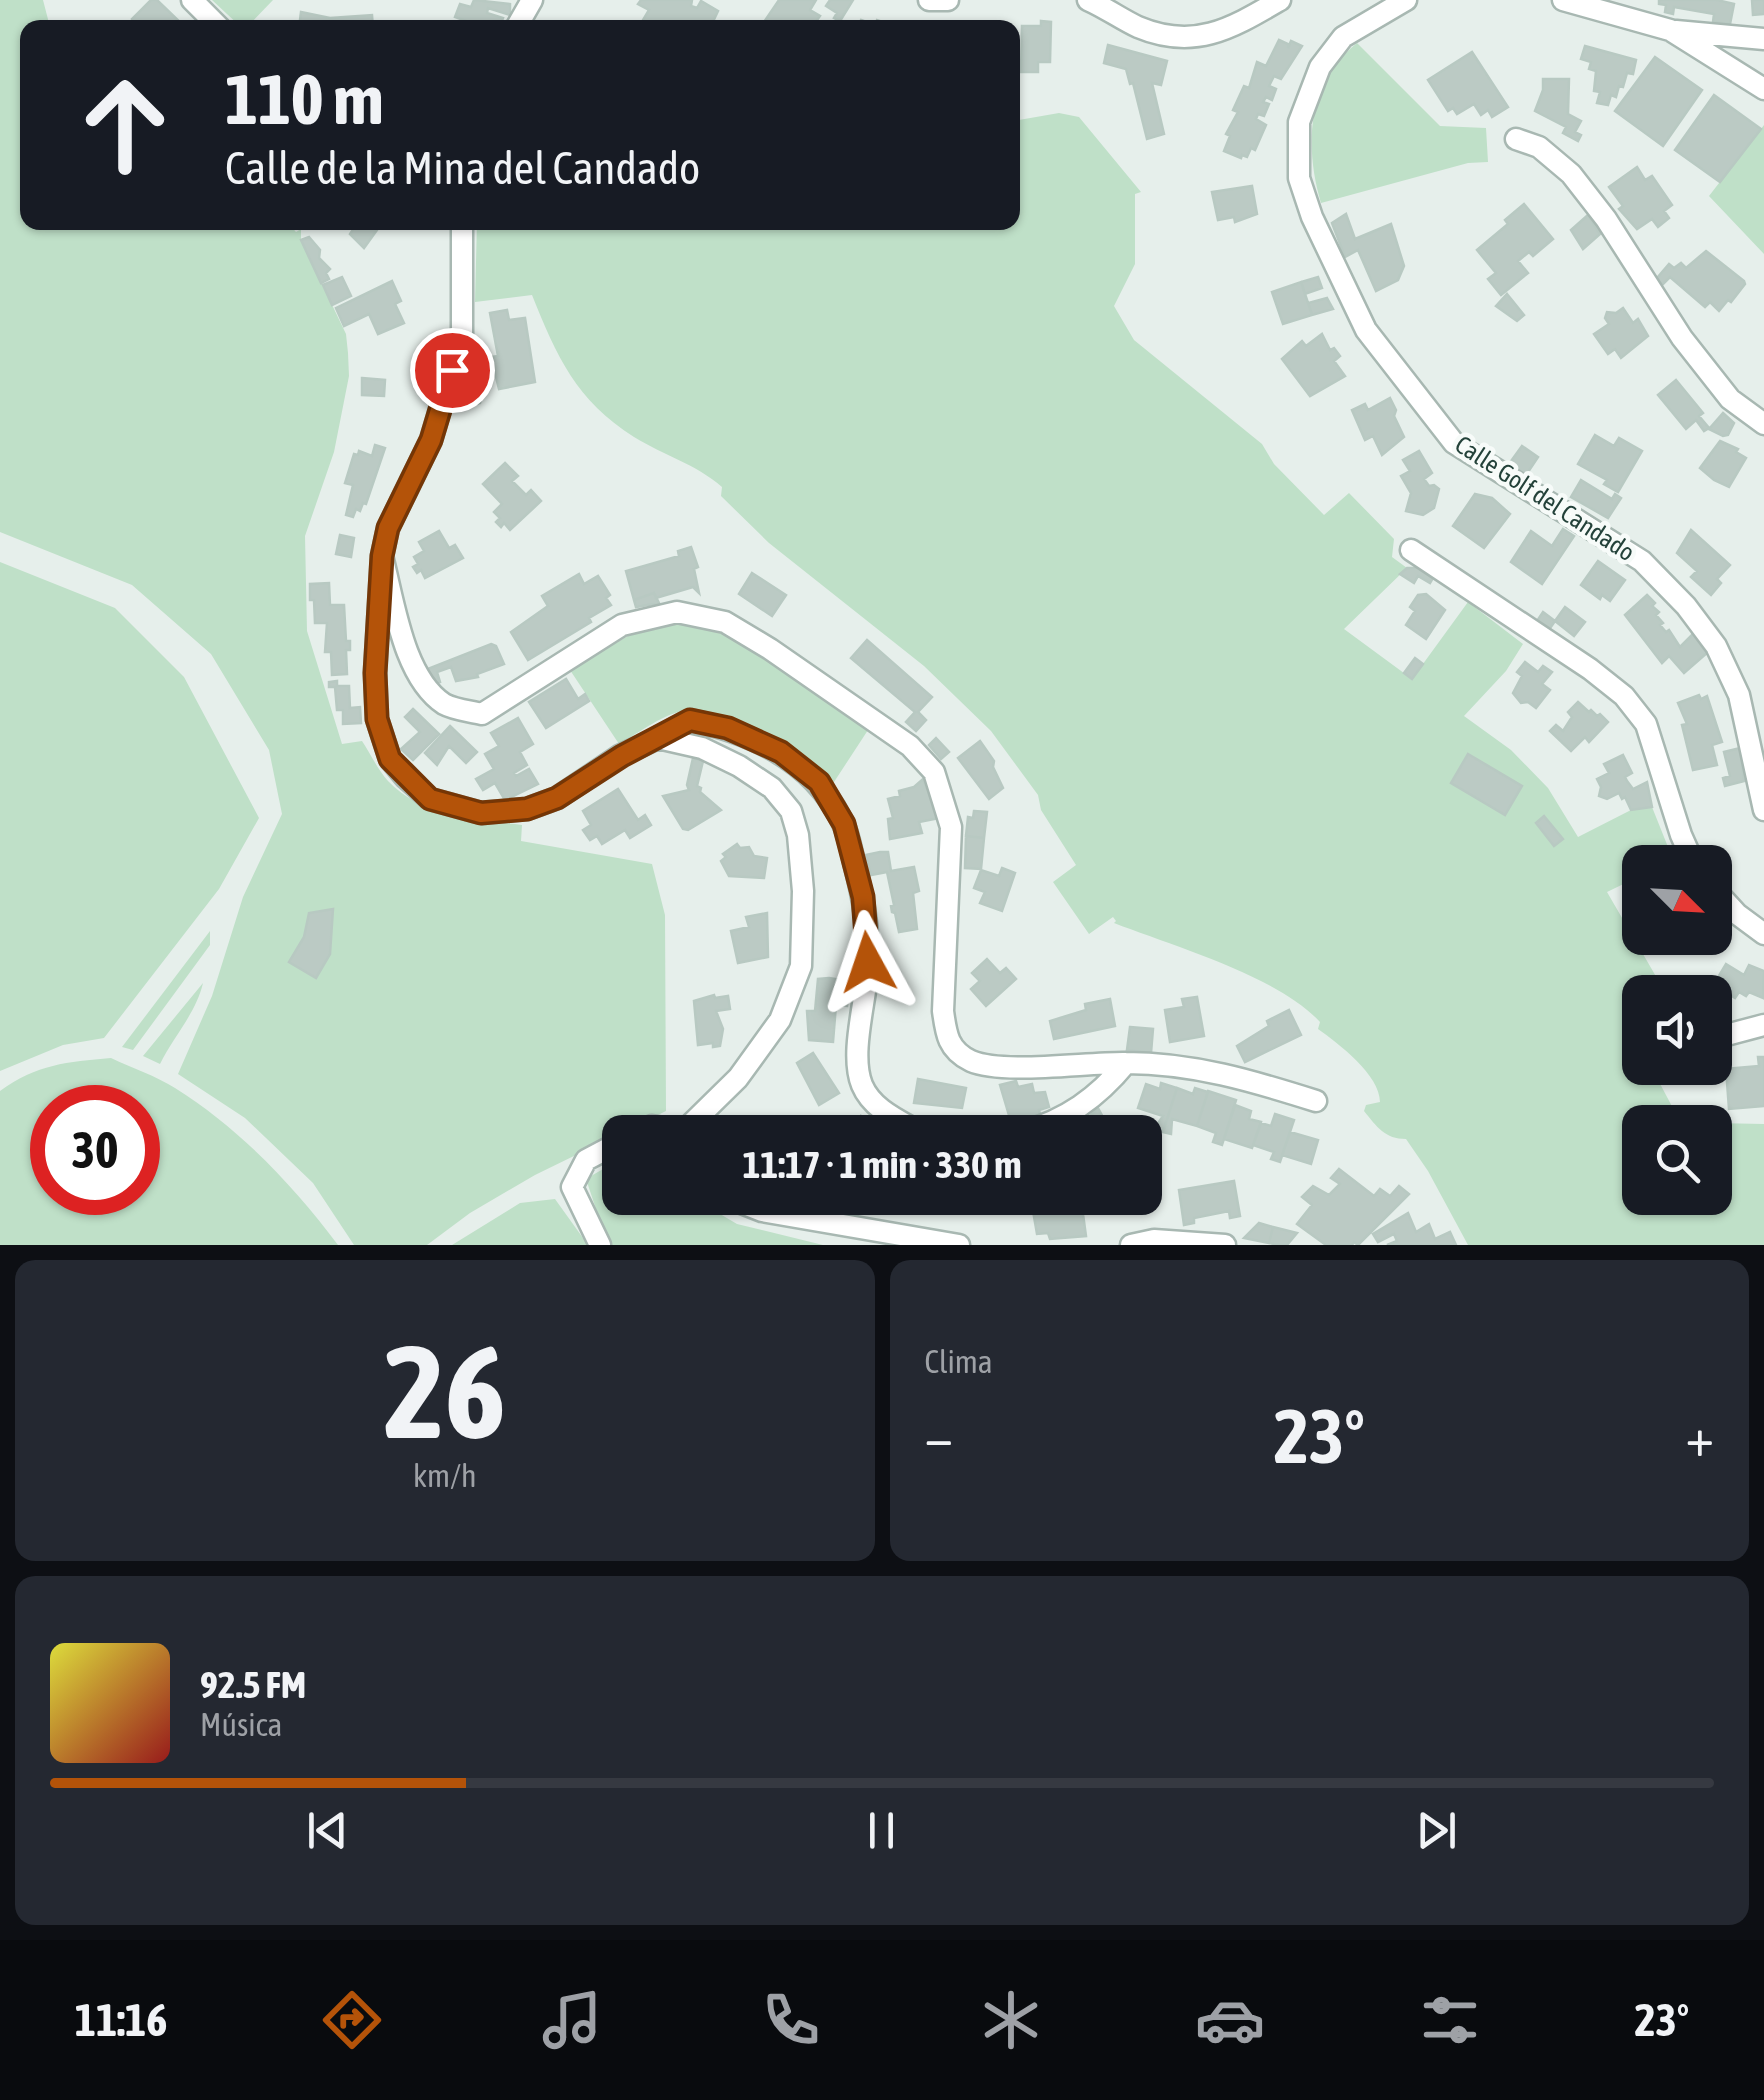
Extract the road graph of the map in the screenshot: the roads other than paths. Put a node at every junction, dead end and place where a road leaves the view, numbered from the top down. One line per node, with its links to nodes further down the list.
1 (192, 0): 8 (street)
2 (929, 0): 3 (street)
3 (948, 0)
4 (1088, 0): 5 (street)
5 (1280, 0)
6 (1406, 0): 18 (street, Calle Golf del Candado)
7 (1563, 0): 9 (street)
8 (212, 20)
9 (1670, 30): 10 (street); 11 (street)
10 (1764, 39)
11 (1764, 89)
12 (1516, 139): 14 (street)
13 (462, 230): 16 (street)
14 (1764, 424)
15 (1412, 550): 19 (street)
16 (382, 556): 17 (street); 24 (street)
17 (658, 738): 26 (street); 27 (street)
18 (1764, 810)
19 (1684, 845)
20 (1732, 909): 21 (street)
21 (1764, 934)
22 (1764, 1025): 23 (street)
23 (1732, 1033)
24 (1126, 1063): 25 (street); 28 (street)
25 (1316, 1100)
26 (700, 1115)
27 (889, 1115)
28 (1066, 1115)
29 (602, 1152): 31 (street)
30 (785, 1215): 32 (street)
31 (600, 1245)
32 (959, 1245)
33 (1131, 1245): 34 (street)
34 (1226, 1245)

